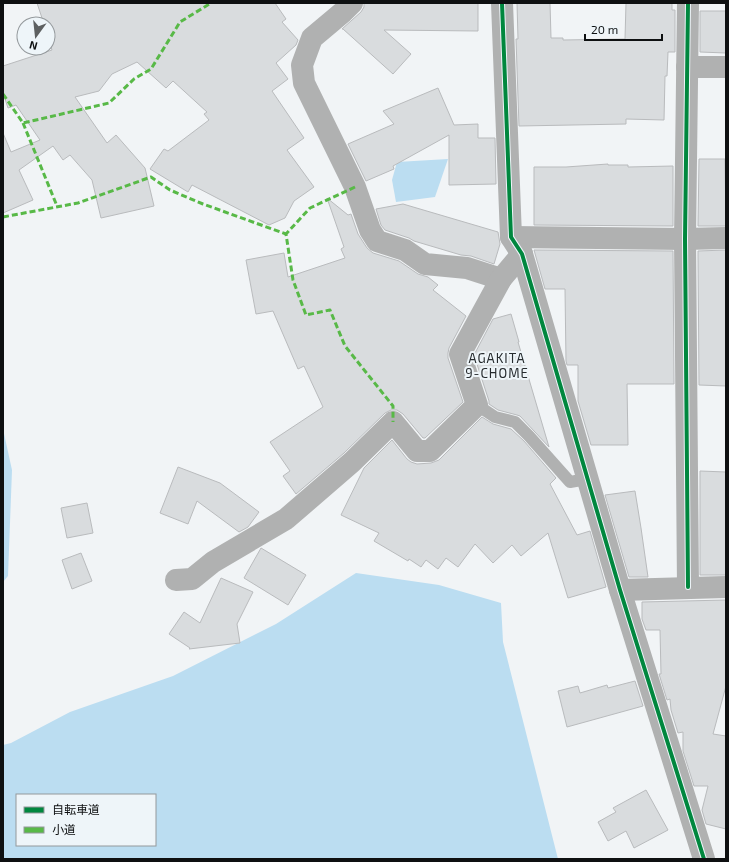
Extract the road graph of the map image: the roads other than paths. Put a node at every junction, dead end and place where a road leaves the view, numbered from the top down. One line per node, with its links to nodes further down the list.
1 (352, 3): 9 (street)
2 (502, 3): 8 (street)
3 (688, 3): 5 (street)
4 (726, 67): 5 (street)
5 (687, 68): 7 (street)
6 (726, 238): 7 (street)
7 (685, 239): 8 (street); 13 (street)
8 (516, 246): 9 (street); 11 (street)
9 (501, 279): 10 (street)
10 (477, 405): 11 (lane); 12 (street)
11 (587, 479): 15 (street)
12 (176, 580)
13 (688, 587): 14 (street); 15 (street)
14 (726, 587)
15 (620, 590): 16 (street)
16 (704, 859)

